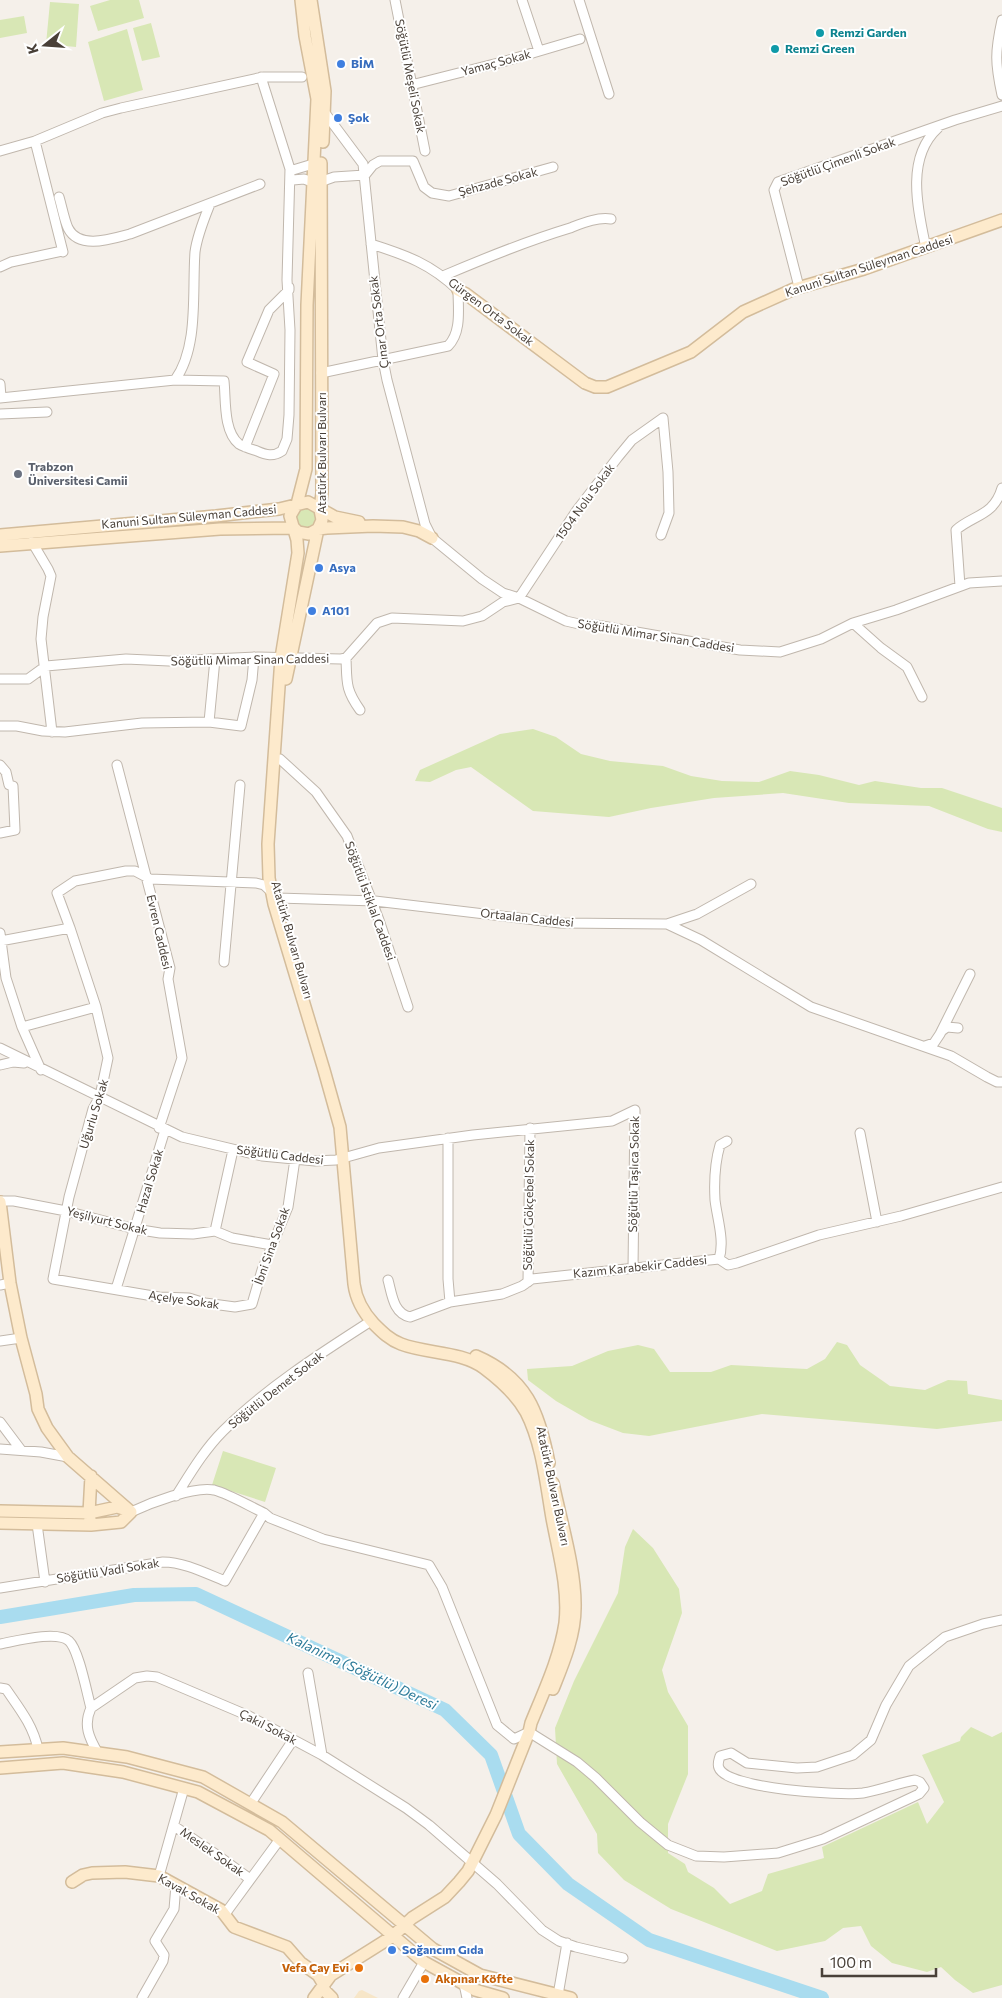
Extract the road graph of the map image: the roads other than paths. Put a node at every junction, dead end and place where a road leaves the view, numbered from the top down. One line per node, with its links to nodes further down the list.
1 (301, 0): 20 (street, Atatürk Bulvarı Bulvarı)
2 (311, 0): 15 (street, Atatürk Bulvarı Bulvarı)
3 (395, 0): 11 (street, Söğütlü Meşeli Sokak)
4 (522, 0): 8 (street)
5 (579, 0): 12 (street)
6 (1002, 20): 13 (street)
7 (580, 39): 8 (street, Yamaç Sokak)
8 (539, 51): 11 (street, Yamaç Sokak)
9 (302, 76): 10 (street)
10 (262, 77): 17 (street); 22 (street); 36 (street)
11 (412, 85): 19 (street, Söğütlü Meşeli Sokak)
12 (609, 94)
13 (1002, 95)
14 (1002, 106): 16 (street, Söğütlü Çimenli Sokak)
15 (325, 113): 23 (street, Çınar Orta Sokak); 25 (street, Atatürk Bulvarı Bulvarı)
16 (942, 124): 32 (street); 35 (street, Söğütlü Çimenli Sokak)
17 (35, 141): 18 (street); 33 (street)
18 (0, 151)
19 (425, 151)
20 (313, 164): 22 (street); 25 (street, Atatürk Bulvarı Bulvarı)
21 (553, 167): 23 (street, Şehzade Sokak)
22 (293, 170): 24 (street)
23 (365, 175): 25 (street); 31 (street, Çınar Orta Sokak)
24 (293, 180): 25 (street); 36 (street)
25 (316, 182): 39 (street, Atatürk Bulvarı Bulvarı); 48 (street, Atatürk Bulvarı Bulvarı)
26 (260, 184): 28 (street)
27 (59, 197): 28 (street)
28 (210, 204): 40 (street)
29 (611, 219): 34 (street)
30 (1002, 220): 32 (street, Kanuni Sultan Süleyman Caddesi)
31 (371, 244): 34 (street, Gürgen Orta Sokak); 38 (street, Çınar Orta Sokak)
32 (926, 248): 35 (street, Kanuni Sultan Süleyman Caddesi)
33 (0, 267)
34 (443, 276): 37 (street, Gürgen Orta Sokak)
35 (799, 288): 42 (street, Kanuni Sultan Süleyman Caddesi)
36 (288, 290): 46 (street); 46 (street)
37 (458, 290): 38 (street); 42 (street, Gürgen Orta Sokak)
38 (383, 360): 39 (street); 55 (street, Çınar Orta Sokak)
39 (321, 373): 49 (street, Atatürk Bulvarı Bulvarı)
40 (175, 380): 43 (street); 46 (street)
41 (0, 384): 43 (street)
42 (607, 387)
43 (0, 398)
44 (47, 412): 45 (street)
45 (0, 414)
46 (245, 446)
47 (1002, 488): 59 (street)
48 (297, 504): 49 (street, Kanuni Sultan Süleyman Caddesi); 51 (street, Atatürk Bulvarı Bulvarı); 54 (street, Kanuni Sultan Süleyman Caddesi)
49 (320, 510): 50 (street, Kanuni Sultan Süleyman Caddesi); 52 (street, Atatürk Bulvarı Bulvarı)
50 (373, 526): 52 (street, Kanuni Sultan Süleyman Caddesi); 55 (street, Kanuni Sultan Süleyman Caddesi)
51 (294, 528): 52 (street, Kanuni Sultan Süleyman Caddesi); 56 (street, Kanuni Sultan Süleyman Caddesi); 63 (street, Atatürk Bulvarı Bulvarı)
52 (318, 529): 63 (street, Atatürk Bulvarı Bulvarı)
53 (661, 534): 60 (street, 1504 Nolu Sokak)
54 (0, 535)
55 (432, 538): 60 (street)
56 (32, 542): 57 (street, Kanuni Sultan Süleyman Caddesi); 66 (street)
57 (0, 546)
58 (1002, 581): 59 (street, Söğütlü Mimar Sinan Caddesi)
59 (960, 586): 61 (street, Söğütlü Mimar Sinan Caddesi)
60 (519, 598): 61 (street, Söğütlü Mimar Sinan Caddesi); 64 (street, Söğütlü Mimar Sinan Caddesi)
61 (853, 623): 68 (street)
62 (254, 657): 63 (street, Söğütlü Mimar Sinan Caddesi); 65 (street, Söğütlü Mimar Sinan Caddesi); 70 (street)
63 (286, 658): 64 (street, Söğütlü Mimar Sinan Caddesi); 73 (street, Atatürk Bulvarı Bulvarı); 82 (street, Atatürk Bulvarı Bulvarı)
64 (346, 658): 69 (street)
65 (215, 659): 66 (street, Söğütlü Mimar Sinan Caddesi); 70 (street)
66 (46, 666): 67 (street, Söğütlü Mimar Sinan Caddesi); 72 (street)
67 (0, 679)
68 (922, 697)
69 (360, 710)
70 (209, 722): 72 (street)
71 (0, 726): 72 (street)
72 (52, 732)
73 (280, 759): 82 (street, Atatürk Bulvarı Bulvarı); 83 (street, Söğütlü İstiklal Caddesi)
74 (0, 765): 77 (street)
75 (117, 765): 78 (street, Evren Caddesi)
76 (240, 785): 79 (street)
77 (0, 833)
78 (145, 876): 79 (street, Ortaalan Caddesi); 81 (street, Ortaalan Caddesi); 104 (street, Evren Caddesi)
79 (231, 882): 82 (street, Ortaalan Caddesi); 87 (street)
80 (751, 884): 84 (street)
81 (57, 893): 85 (street, Uğurlu Sokak)
82 (275, 894): 83 (street, Ortaalan Caddesi); 109 (street, Atatürk Bulvarı Bulvarı)
83 (371, 901): 84 (street, Ortaalan Caddesi); 91 (street, Söğütlü İstiklal Caddesi)
84 (667, 924): 95 (street, Ortaalan Caddesi)
85 (70, 928): 86 (street); 90 (street, Uğurlu Sokak)
86 (1, 938): 89 (street)
87 (224, 962)
88 (970, 974): 94 (street)
89 (3, 979): 92 (street)
90 (96, 1007): 92 (street); 101 (street, Uğurlu Sokak)
91 (408, 1007)
92 (22, 1027): 99 (street)
93 (958, 1028): 94 (street)
94 (943, 1030): 95 (street)
95 (925, 1046): 100 (street, Ortaalan Caddesi)
96 (0, 1048): 97 (street, Söğütlü Caddesi)
97 (29, 1064): 98 (street); 99 (street, Söğütlü Caddesi)
98 (0, 1065)
99 (41, 1070): 101 (street, Söğütlü Caddesi)
100 (1002, 1082)
101 (100, 1096): 104 (street, Söğütlü Caddesi); 113 (street, Uğurlu Sokak)
102 (578, 1123): 103 (street, Söğütlü Caddesi); 120 (street, Söğütlü Taşlıca Sokak)
103 (530, 1128): 106 (street, Söğütlü Caddesi); 123 (street, Söğütlü Gökçebel Sokak)
104 (162, 1129): 108 (street, Söğütlü Caddesi); 116 (street, Hazal Sokak)
105 (860, 1133): 115 (street)
106 (448, 1138): 109 (street, Söğütlü Caddesi); 126 (street)
107 (727, 1141): 119 (street)
108 (233, 1150): 110 (street, Söğütlü Caddesi); 117 (street)
109 (346, 1157): 110 (street, Söğütlü Caddesi); 128 (street, Atatürk Bulvarı Bulvarı); 152 (street, Atatürk Bulvarı Bulvarı)
110 (296, 1159): 118 (street, İbni Sina Sokak)
111 (1002, 1187): 115 (street, Kazım Karabekir Caddesi)
112 (0, 1201): 113 (street, Yeşilyurt Sokak); 114 (street)
113 (66, 1211): 116 (street, Yeşilyurt Sokak); 121 (street, Uğurlu Sokak)
114 (1, 1220): 124 (street)
115 (878, 1222): 119 (street, Kazım Karabekir Caddesi)
116 (135, 1229): 117 (street, Yeşilyurt Sokak); 125 (street, Hazal Sokak)
117 (215, 1231): 118 (street, Yeşilyurt Sokak)
118 (272, 1244): 127 (street, İbni Sina Sokak)
119 (719, 1259): 120 (street, Kazım Karabekir Caddesi)
120 (633, 1268): 123 (street, Kazım Karabekir Caddesi)
121 (53, 1279): 125 (street, Açelye Sokak)
122 (388, 1280): 126 (street, Kazım Karabekir Caddesi)
123 (528, 1282): 126 (street, Kazım Karabekir Caddesi)
124 (5, 1284): 129 (street)
125 (116, 1289): 127 (street, Açelye Sokak)
126 (450, 1302)
127 (252, 1304)
128 (371, 1321): 136 (street, Söğütlü Demet Sokak); 152 (street, Atatürk Bulvarı Bulvarı)
129 (21, 1338): 130 (street); 134 (street)
130 (0, 1341)
131 (0, 1422): 133 (street)
132 (0, 1448): 133 (street)
133 (20, 1450): 134 (street)
134 (68, 1457): 135 (street)
135 (91, 1476): 138 (street); 139 (street)
136 (176, 1496): 138 (street); 140 (street)
137 (0, 1511): 139 (street)
138 (131, 1512): 139 (street); 143 (street)
139 (89, 1513): 143 (street)
140 (264, 1513): 144 (street, Söğütlü Vadi Sokak); 152 (street)
141 (0, 1523): 142 (street)
142 (38, 1524): 143 (street); 144 (street)
143 (91, 1525)
144 (45, 1582): 145 (street, Söğütlü Vadi Sokak)
145 (0, 1588)
146 (1002, 1620): 152 (street)
147 (0, 1644): 151 (street)
148 (308, 1673): 157 (street)
149 (0, 1681): 150 (street)
150 (3, 1689): 154 (street)
151 (90, 1708): 153 (street, Çakıl Sokak); 156 (street)
152 (530, 1732): 163 (street, Atatürk Bulvarı Bulvarı)
153 (293, 1740): 157 (street, Çakıl Sokak); 160 (street)
154 (38, 1748): 155 (street); 156 (street)
155 (0, 1752)
156 (98, 1753): 160 (street)
157 (322, 1755): 163 (street, Çakıl Sokak)
158 (0, 1768): 159 (street)
159 (184, 1788): 161 (street); 162 (street)
160 (251, 1803): 169 (street)
161 (174, 1826): 164 (street); 165 (street, Meslek Sokak)
162 (280, 1839): 165 (street); 170 (street)
163 (472, 1862): 169 (street, Atatürk Bulvarı Bulvarı); 171 (street, Çakıl Sokak)
164 (159, 1876): 166 (street, Kavak Sokak); 167 (street, Kavak Sokak)
165 (250, 1879): 168 (street)
166 (72, 1882)
167 (176, 1885): 168 (street, Kavak Sokak); 177 (street)
168 (225, 1914): 174 (street, Kavak Sokak)
169 (404, 1926): 170 (street, Atatürk Bulvarı Bulvarı); 176 (street)
170 (393, 1936): 173 (street); 174 (street, Atatürk Bulvarı Bulvarı)
171 (567, 1944): 172 (street, Çakıl Sokak); 176 (street)
172 (623, 1958)
173 (424, 1962): 175 (street); 180 (street)
174 (324, 1984): 178 (street, Atatürk Bulvarı Bulvarı); 179 (street, Kavak Sokak)
175 (464, 1984): 181 (street); 182 (street)
176 (558, 1995): 183 (street)
177 (142, 1998)
178 (314, 1998)
179 (332, 1998)
180 (403, 1998)
181 (467, 1998)
182 (503, 1998)
183 (571, 1998)

